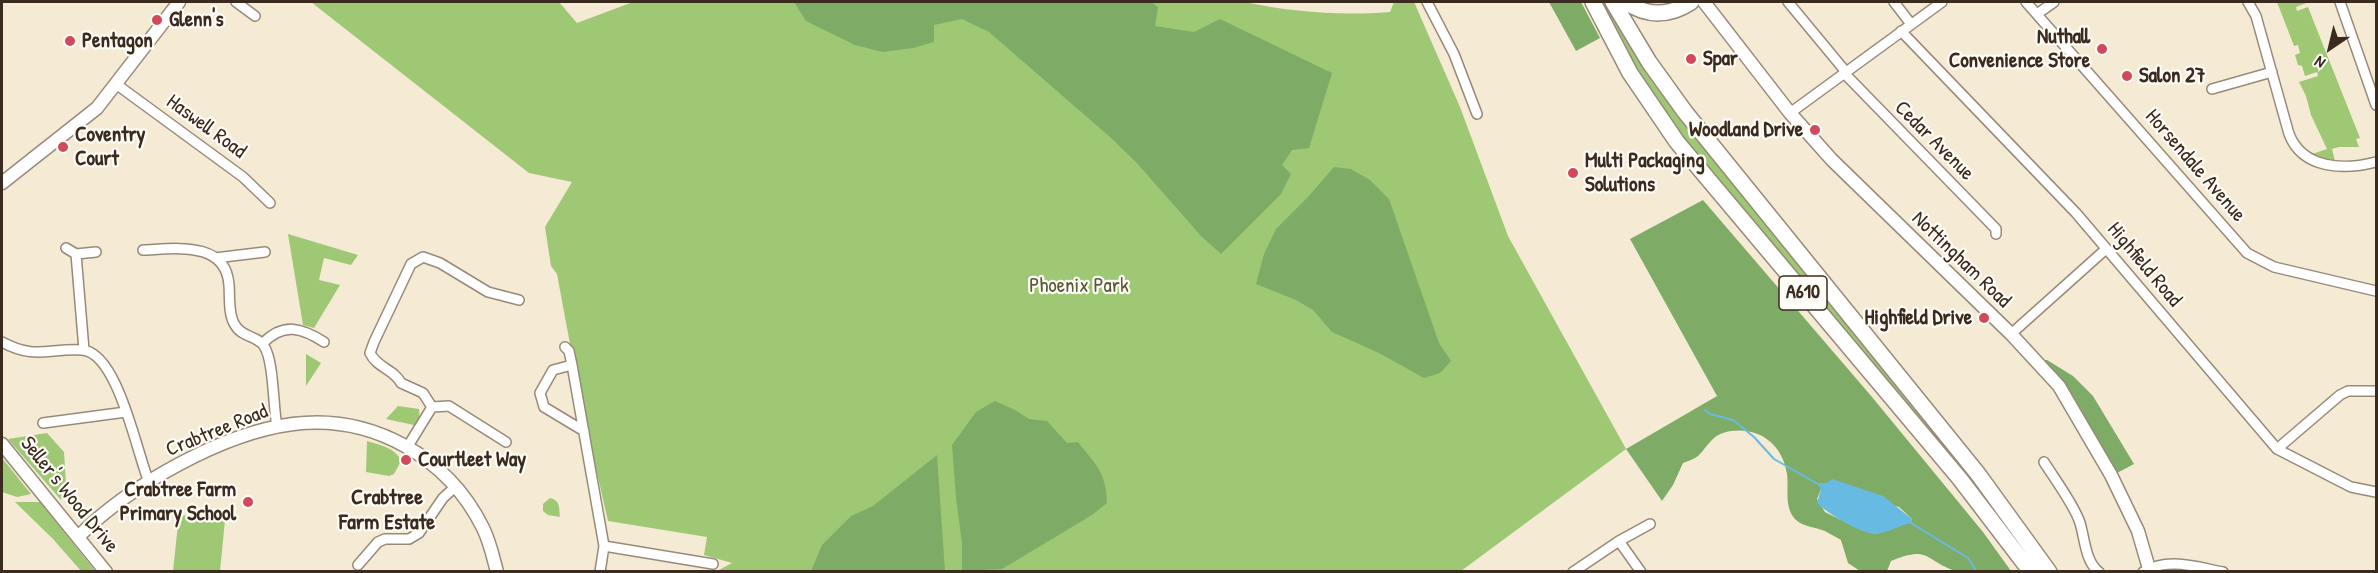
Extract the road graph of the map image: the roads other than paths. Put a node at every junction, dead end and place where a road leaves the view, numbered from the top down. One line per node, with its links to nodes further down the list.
1 (179, 2): 24 (street)
2 (237, 2): 18 (street)
3 (1427, 2): 28 (street)
4 (1593, 2): 75 (highway, A610)
5 (1613, 2): 21 (highway, A610)
6 (1626, 2): 16 (highway)
7 (1691, 2): 16 (highway)
8 (1704, 2): 27 (street, Nottingham Road)
9 (1788, 2): 23 (street, Cedar Avenue)
10 (1894, 2): 19 (street)
11 (1942, 2): 19 (street)
12 (2026, 2): 17 (street, Horsendale Avenue)
13 (2054, 2): 17 (street)
14 (2248, 2): 22 (street)
15 (2340, 2): 26 (street)
16 (1650, 14): 21 (highway)
17 (2037, 14): 40 (street, Horsendale Avenue)
18 (255, 16)
19 (1911, 24): 20 (street)
20 (1901, 32): 23 (street); 34 (street, Highfield Road)
21 (1634, 37): 76 (highway, A610)
22 (2272, 72): 25 (street); 29 (street)
23 (1845, 73): 27 (street); 32 (street, Cedar Avenue)
24 (116, 84): 30 (street); 31 (street, Haswell Road)
25 (2212, 89)
26 (2376, 105)
27 (1790, 113): 42 (street, Nottingham Road)
28 (1477, 114)
29 (2376, 162)
30 (2, 183)
31 (270, 203)
32 (1996, 234)
33 (66, 248): 38 (street)
34 (2106, 249): 42 (street); 58 (street, Highfield Road)
35 (143, 250): 39 (street)
36 (96, 252): 38 (street)
37 (265, 252): 39 (street)
38 (76, 254): 47 (street)
39 (215, 258): 45 (street)
40 (2376, 291)
41 (519, 300): 50 (street)
42 (2011, 334): 69 (street, Nottingham Road)
43 (2, 342): 47 (street)
44 (324, 342): 45 (street)
45 (263, 343): 53 (street)
46 (565, 347): 48 (street)
47 (84, 350): 51 (street)
48 (572, 365): 54 (street); 54 (street)
49 (2376, 391): 58 (street)
50 (432, 406): 55 (street); 57 (street)
51 (126, 412): 52 (street); 60 (street)
52 (43, 423)
53 (277, 427): 57 (street, Crabtree Road); 60 (street, Crabtree Road)
54 (584, 431): 66 (street)
55 (506, 442)
56 (2, 444): 64 (street, Seller's Wood Drive)
57 (408, 446): 61 (street, Crabtree Road)
58 (2277, 449): 62 (street, Highfield Road)
59 (2044, 462): 77 (street)
60 (149, 482): 64 (street, Crabtree Road)
61 (455, 487): 67 (street); 71 (street, Crabtree Road)
62 (2376, 492)
63 (1650, 524): 65 (street)
64 (79, 536): 70 (street, Seller's Wood Drive)
65 (1619, 541): 73 (street); 74 (street)
66 (604, 546): 68 (street); 72 (street)
67 (358, 565)
68 (708, 566)
69 (2148, 570): 78 (street)
70 (106, 572)
71 (497, 572)
72 (600, 572)
73 (1573, 572)
74 (1641, 572)
75 (2031, 572)
76 (2049, 572)
77 (2099, 572)
78 (2223, 572)

